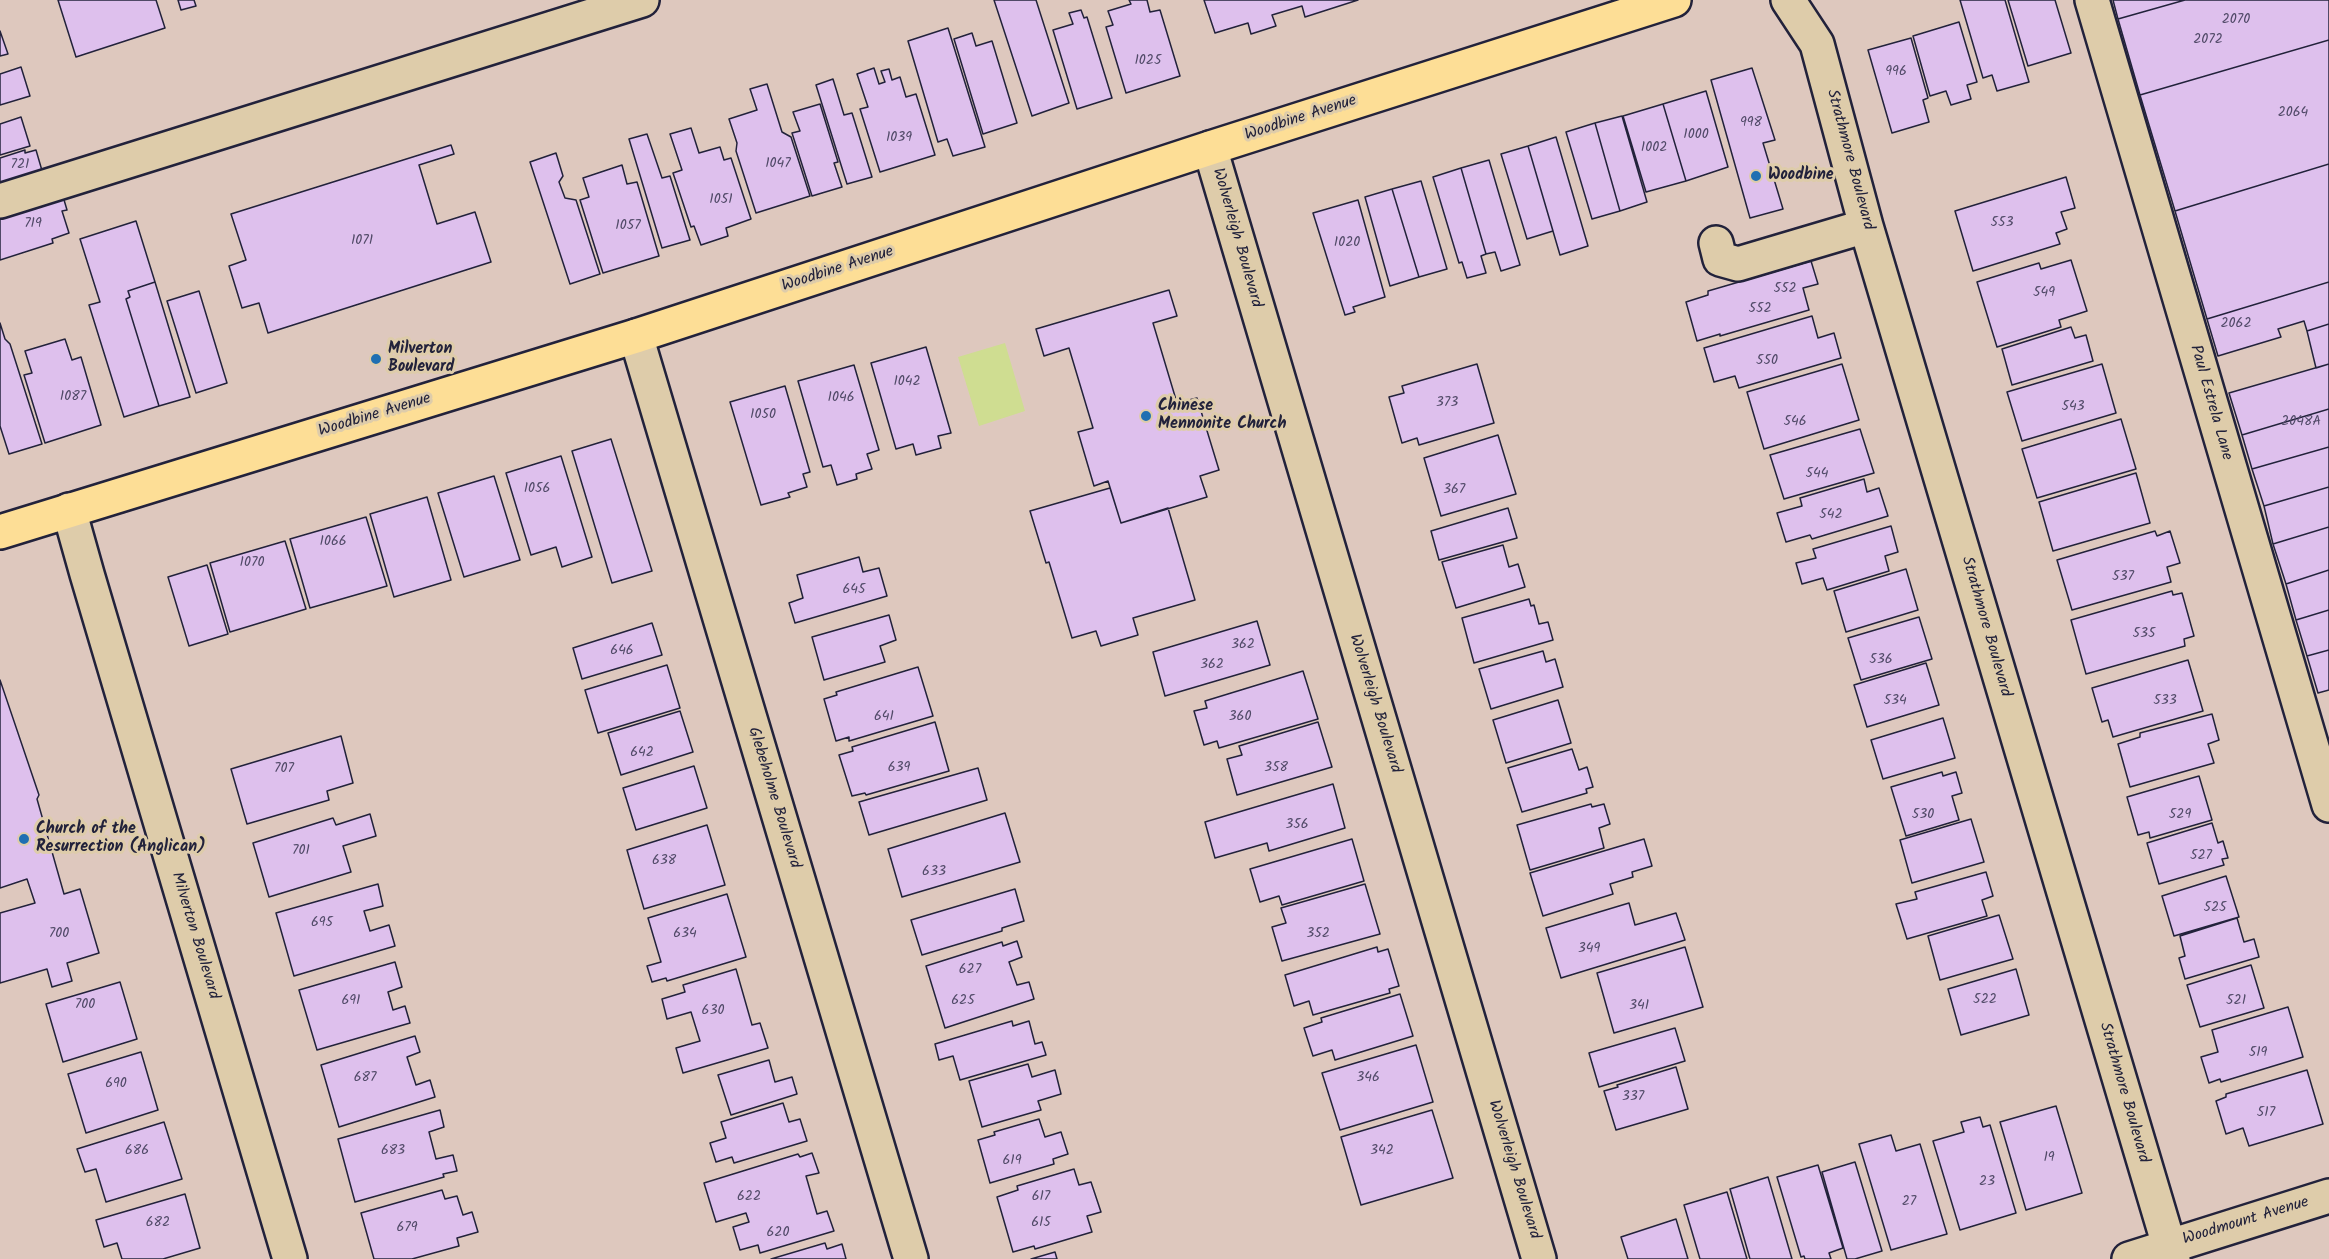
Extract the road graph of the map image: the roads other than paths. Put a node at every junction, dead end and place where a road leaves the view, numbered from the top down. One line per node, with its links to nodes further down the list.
1 (642, 0): 6 (street)
2 (1674, 0): 5 (main road, Woodbine Avenue)
3 (1788, 0): 7 (street, Strathmore Boulevard)
4 (2092, 0): 12 (street, Paul Estrela Lane)
5 (1210, 148): 9 (main road, Woodbine Avenue); 17 (street, Wolverleigh Boulevard)
6 (0, 201)
7 (1866, 226): 8 (street); 14 (street, Strathmore Boulevard)
8 (1716, 243)
9 (636, 336): 10 (main road, Woodbine Avenue); 16 (street, Glebeholme Boulevard)
10 (69, 510): 11 (main road, Woodbine Avenue); 15 (street, Milverton Boulevard)
11 (0, 532)
12 (2329, 806)
13 (2329, 1196): 14 (street, Woodmount Avenue)
14 (2171, 1253): 18 (street, Woodmount Avenue)
15 (290, 1259)
16 (911, 1259)
17 (1539, 1259)
18 (2129, 1259)

